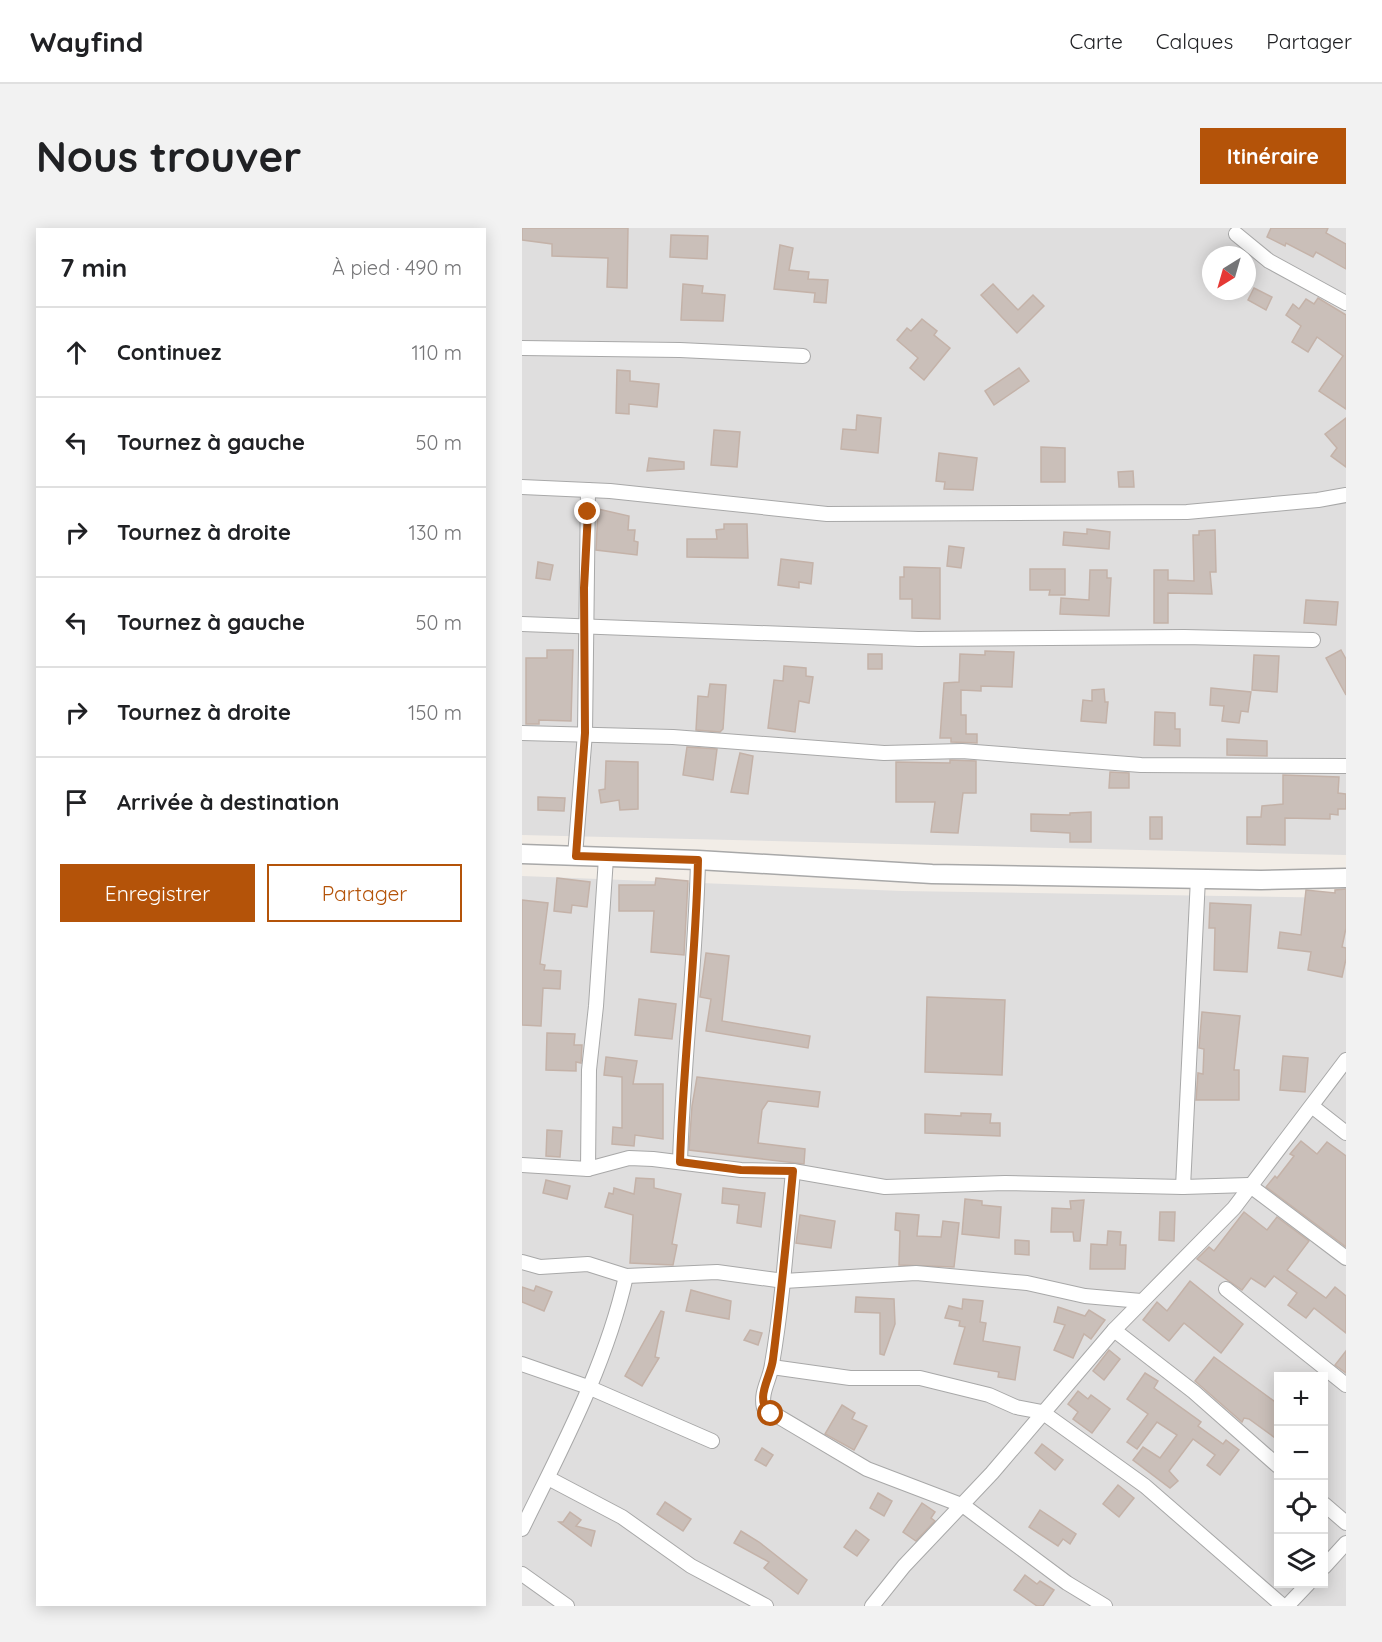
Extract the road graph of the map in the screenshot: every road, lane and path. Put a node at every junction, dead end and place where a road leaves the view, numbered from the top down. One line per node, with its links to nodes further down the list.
1 (1236, 234): 2 (street)
2 (1346, 303)
3 (522, 348): 4 (street)
4 (803, 356)
5 (522, 487): 6 (street)
6 (588, 490): 7 (street); 9 (street)
7 (1346, 495)
8 (522, 624): 9 (street)
9 (586, 626): 10 (street); 12 (street)
10 (1313, 640)
11 (522, 733): 12 (street)
12 (585, 733): 13 (street); 15 (street)
13 (1346, 766)
14 (522, 854): 15 (street)
15 (576, 856): 16 (street)
16 (606, 858): 17 (street); 25 (street)
17 (698, 860): 18 (street); 23 (street)
18 (1198, 878): 19 (street); 28 (street)
19 (1346, 878)
20 (1346, 1060): 21 (street)
21 (1312, 1107): 22 (street); 27 (street)
22 (1346, 1133)
23 (680, 1162): 25 (street); 26 (street)
24 (522, 1165): 25 (street)
25 (588, 1169)
26 (793, 1171): 28 (street); 32 (street)
27 (1249, 1185): 28 (street); 29 (street); 34 (street)
28 (1183, 1187)
29 (1346, 1258)
30 (522, 1262): 31 (street)
31 (626, 1276): 32 (street); 39 (street)
32 (783, 1281): 34 (street); 37 (street)
33 (1226, 1289): 38 (street)
34 (1141, 1301): 35 (street)
35 (1114, 1330): 40 (street); 42 (street)
36 (522, 1364): 39 (street)
37 (772, 1367): 40 (street); 44 (street)
38 (1346, 1385)
39 (588, 1387): 41 (street); 43 (street)
40 (1042, 1412): 44 (street); 56 (street)
41 (712, 1441)
42 (1274, 1462)
43 (548, 1478): 47 (street); 53 (street)
44 (963, 1506): 54 (street); 55 (street)
45 (1328, 1508): 46 (street)
46 (1346, 1523)
47 (522, 1529)
48 (1346, 1543): 49 (street)
49 (1328, 1562)
50 (522, 1574): 52 (street)
51 (1304, 1588): 56 (street)
52 (567, 1606)
53 (766, 1606)
54 (872, 1606)
55 (1105, 1606)
56 (1285, 1606)

